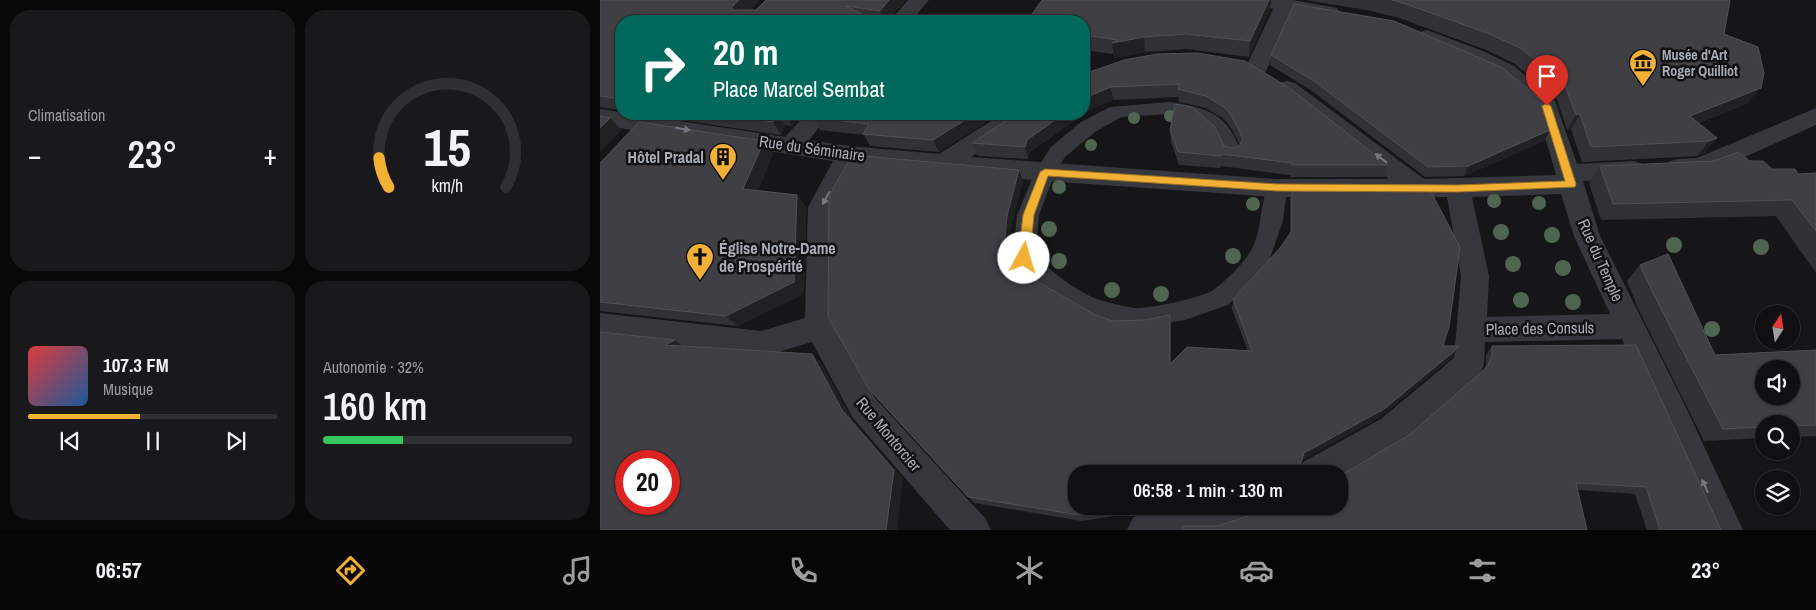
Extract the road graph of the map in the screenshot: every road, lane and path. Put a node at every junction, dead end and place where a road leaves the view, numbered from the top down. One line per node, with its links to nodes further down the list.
1 (919, 0): 4 (street)
2 (1257, 0): 3 (street)
3 (1286, 5): 5 (street); 22 (street, one-way to 3)
4 (905, 15)
5 (1349, 15)
6 (1407, 29): 20 (street, Rue du Temple)
7 (1816, 116): 20 (street, Rue du Séminaire)
8 (600, 117): 9 (street, Rue du Séminaire)
9 (615, 117)
10 (648, 120): 14 (street)
11 (660, 120): 15 (street, Rue du Séminaire, one-way to 15)
12 (813, 120): 15 (street)
13 (1009, 120): 18 (street)
14 (626, 143)
15 (790, 146): 17 (street, Rue du Séminaire)
16 (1231, 152): 19 (lane)
17 (849, 155): 18 (street, Rue du Séminaire); 26 (street, one-way to 26)
18 (943, 163): 19 (street, Rue du Séminaire)
19 (1035, 171): 21 (street, Rue du Séminaire); 21 (lane)
20 (1569, 179): 23 (street, Rue du Séminaire); 25 (street, Rue du Temple)
21 (1277, 188): 22 (street, Rue du Séminaire)
22 (1419, 188): 23 (street, Rue du Séminaire)
23 (1458, 188): 27 (street, Place des Consuls)
24 (600, 326): 26 (street)
25 (1631, 326): 27 (street, Place des Consuls); 32 (street, Rue du Temple, one-way to 25)
26 (819, 327): 30 (street, Rue Montorcier)
27 (1472, 330): 28 (street)
28 (1332, 465)
29 (1210, 515): 31 (street)
30 (973, 530)
31 (1145, 530)
32 (1726, 530)

